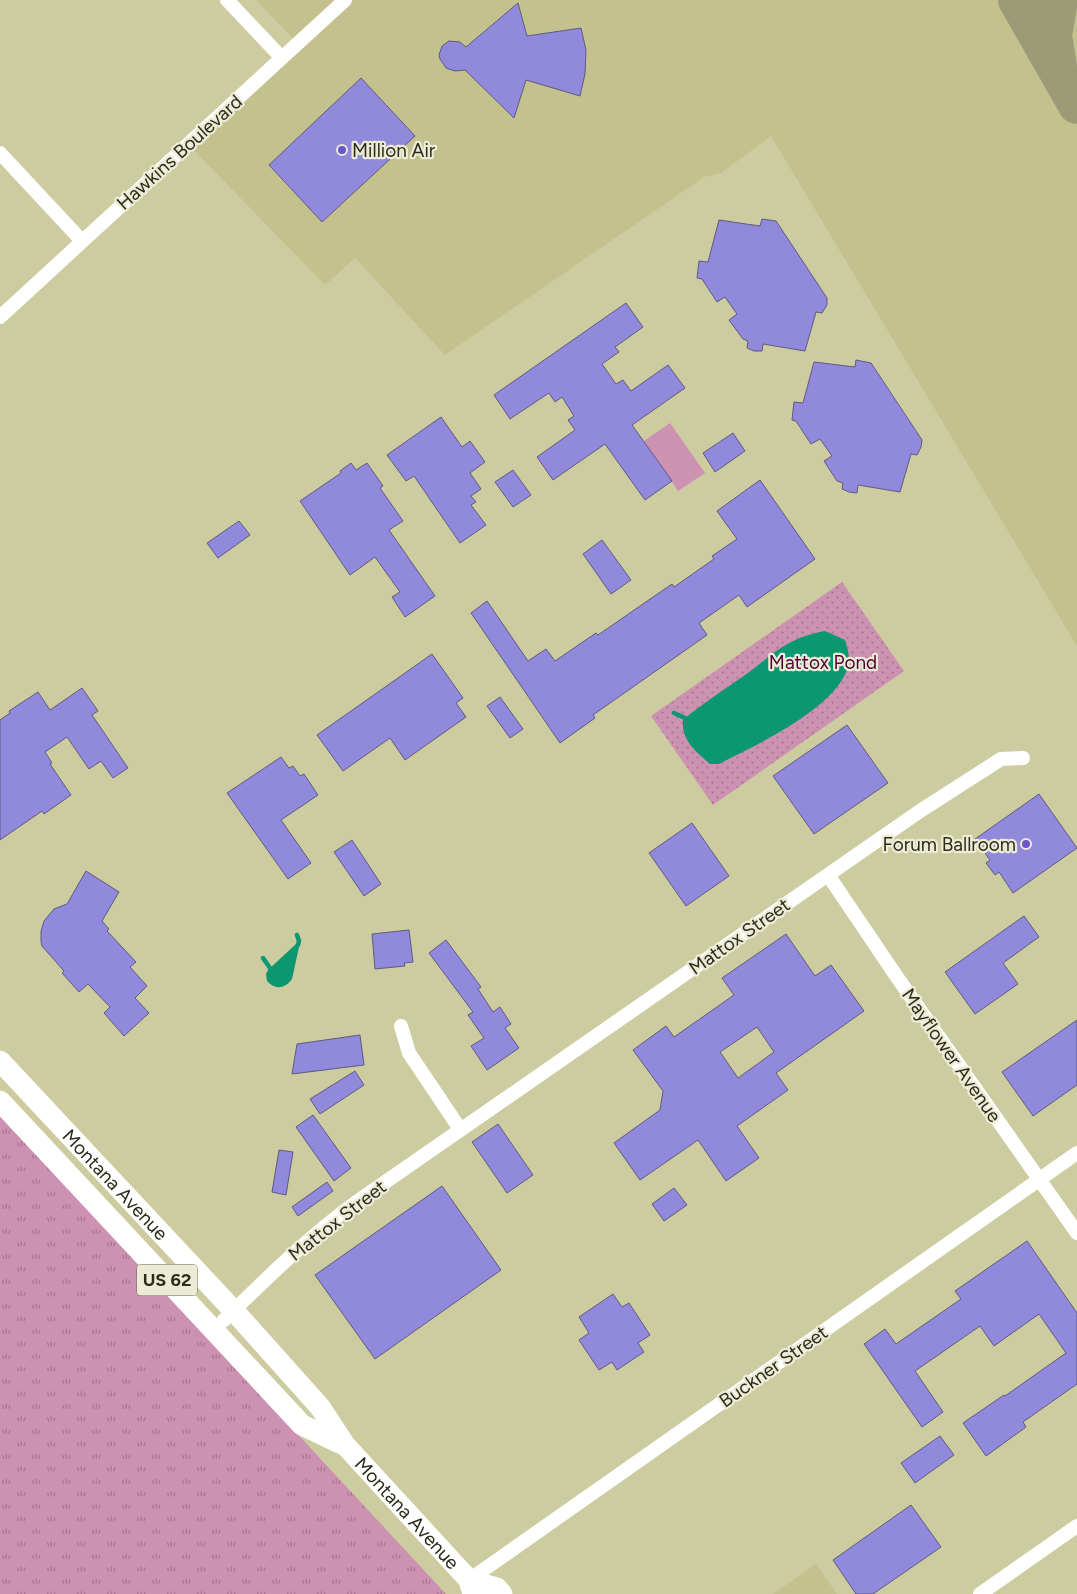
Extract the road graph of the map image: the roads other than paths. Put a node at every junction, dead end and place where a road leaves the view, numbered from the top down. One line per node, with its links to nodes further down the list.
1 (227, 0): 3 (street)
2 (345, 0): 3 (street, Hawkins Boulevard)
3 (282, 58): 5 (street, Hawkins Boulevard)
4 (0, 154): 5 (street)
5 (82, 241): 6 (street, Hawkins Boulevard)
6 (6, 306): 7 (street, Hawkins Boulevard)
7 (0, 317)
8 (1023, 758): 9 (street, Mattox Street)
9 (828, 875): 14 (street, Mattox Street); 16 (street, Mayflower Avenue)
10 (401, 1026): 14 (street)
11 (0, 1061): 18 (highway, Montana Avenue / US 62)
12 (0, 1081): 18 (highway)
13 (0, 1101): 19 (highway, Montana Avenue / US 62)
14 (460, 1129): 18 (street, Mattox Street)
15 (1077, 1153): 16 (street, Buckner Street)
16 (1039, 1180): 17 (street, Mayflower Avenue); 21 (street, Buckner Street)
17 (1077, 1233)
18 (228, 1316): 19 (highway)
19 (339, 1443): 21 (highway, Montana Avenue / US 62)
20 (1077, 1526): 23 (street)
21 (471, 1587): 22 (highway, Montana Avenue)
22 (502, 1594)
23 (980, 1594)

